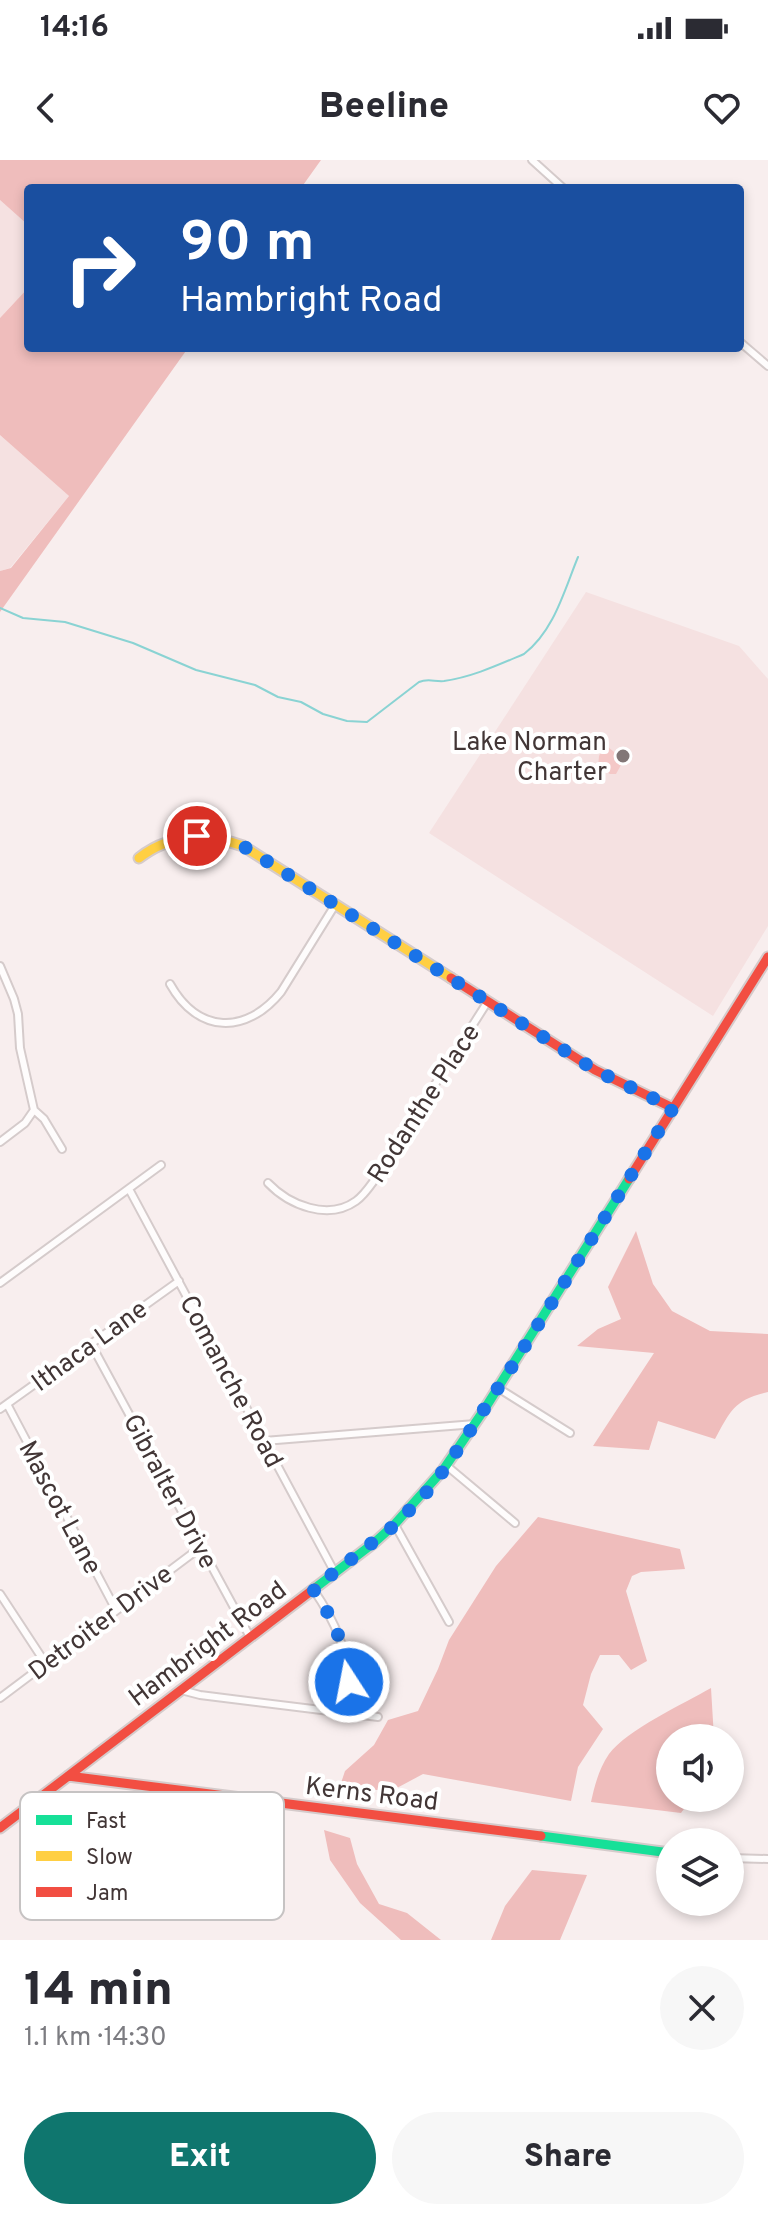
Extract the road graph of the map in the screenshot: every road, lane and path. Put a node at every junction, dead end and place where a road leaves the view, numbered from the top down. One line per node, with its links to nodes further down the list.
1 (532, 160): 2 (street)
2 (559, 184)
3 (744, 345): 4 (street)
4 (768, 366)
5 (139, 858): 6 (street)
6 (335, 905): 9 (street); 10 (street)
7 (768, 957): 11 (street, Hambright Road)
8 (0, 966): 12 (street)
9 (170, 984)
10 (488, 1001): 11 (street); 16 (street, Rodanthe Place)
11 (673, 1108): 21 (street, Hambright Road)
12 (34, 1110): 13 (street); 14 (street)
13 (0, 1142)
14 (62, 1149)
15 (161, 1165): 17 (street)
16 (268, 1183)
17 (129, 1189): 18 (street, Comanche Road); 19 (street)
18 (179, 1281): 20 (street, Ithaca Lane); 26 (street, Comanche Road)
19 (0, 1283)
20 (91, 1344): 22 (street, Ithaca Lane); 30 (street, Gibralter Drive)
21 (498, 1388): 24 (street, Hambright Road); 25 (street)
22 (7, 1404): 23 (street, Ithaca Lane); 34 (street, Mascot Lane)
23 (0, 1409)
24 (475, 1424): 26 (street); 27 (street, Hambright Road)
25 (570, 1433)
26 (264, 1441): 31 (street, Comanche Road)
27 (447, 1466): 28 (street); 29 (street, Hambright Road)
28 (515, 1523)
29 (395, 1525): 31 (street, Hambright Road); 35 (street)
30 (201, 1547): 34 (street, Detroiter Drive); 36 (street, Gibralter Drive)
31 (335, 1573): 32 (street, Hambright Road)
32 (313, 1589): 36 (street, Hambright Road); 40 (street)
33 (0, 1594): 37 (street)
34 (116, 1610): 37 (street, Detroiter Drive)
35 (449, 1622)
36 (250, 1637): 38 (street, Hambright Road)
37 (46, 1664): 39 (street, Detroiter Drive)
38 (181, 1690): 40 (street); 42 (street, Hambright Road)
39 (0, 1698)
40 (345, 1713): 41 (street)
41 (378, 1717)
42 (68, 1776): 43 (street, Hambright Road); 44 (street, Kerns Road)
43 (48, 1792)
44 (193, 1792)
45 (284, 1804): 48 (street, Kerns Road)
46 (20, 1814): 47 (street, Hambright Road)
47 (0, 1828)
48 (656, 1851)
49 (744, 1858): 50 (street)
50 (768, 1859)

